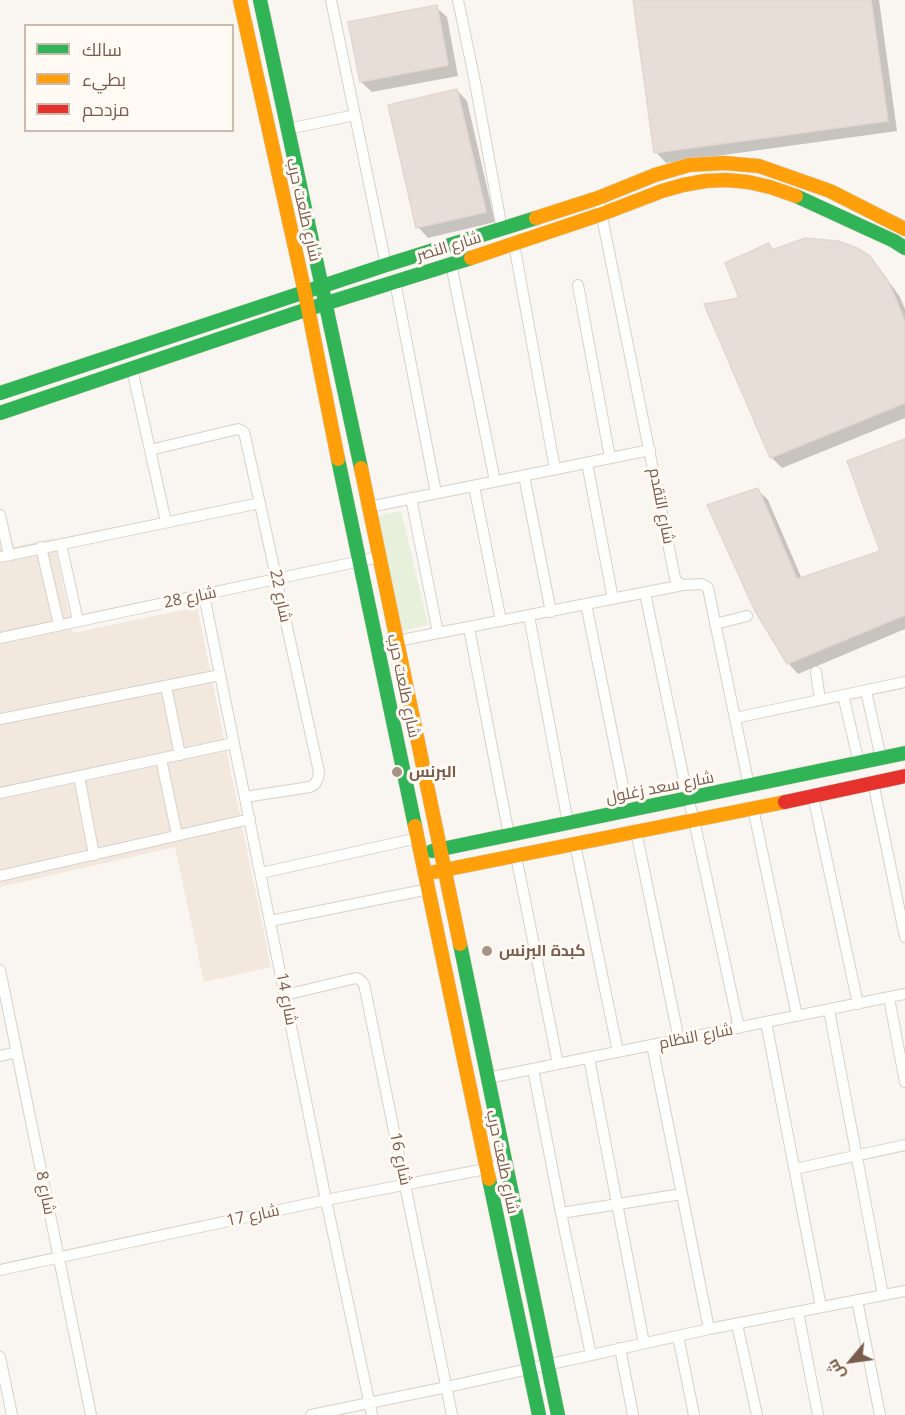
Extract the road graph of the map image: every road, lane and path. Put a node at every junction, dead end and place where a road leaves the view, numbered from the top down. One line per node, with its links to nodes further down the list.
1 (240, 0): 18 (street, شارع طلعت حرب)
2 (260, 0): 6 (street, شارع طلعت حرب)
3 (331, 0): 5 (street)
4 (458, 0): 9 (street)
5 (355, 115): 6 (street); 14 (street)
6 (288, 129): 17 (street, شارع طلعت حرب)
7 (598, 198): 8 (street, شارع التقدم); 9 (street, شارع النصر); 10 (street, شارع النصر)
8 (602, 214): 11 (street, شارع النصر); 12 (street, شارع النصر); 27 (street, شارع التقدم)
9 (502, 229): 14 (street, شارع النصر)
10 (905, 229)
11 (514, 244): 13 (street, شارع النصر); 30 (street)
12 (905, 248)
13 (451, 264): 15 (street, شارع النصر); 32 (street)
14 (387, 265): 17 (street, شارع النصر)
15 (395, 282): 19 (street, شارع النصر); 34 (street)
16 (578, 285): 28 (street)
17 (322, 287): 18 (street, شارع النصر); 19 (street, شارع طلعت حرب)
18 (305, 293): 20 (street, شارع طلعت حرب); 22 (street, شارع النصر)
19 (326, 304): 20 (street, شارع النصر); 37 (street, شارع طلعت حرب)
20 (308, 309): 21 (street, شارع النصر); 44 (street, شارع طلعت حرب)
21 (132, 369): 24 (street, شارع النصر); 26 (street)
22 (38, 380): 23 (street, شارع النصر); 24 (street)
23 (0, 393)
24 (44, 398): 25 (street, شارع النصر)
25 (0, 413)
26 (150, 450): 36 (street, شارع 22); 39 (street)
27 (650, 450): 28 (street); 46 (street, شارع التقدم)
28 (610, 458): 29 (street)
29 (587, 463): 30 (street); 49 (street)
30 (555, 469): 31 (street)
31 (524, 476): 32 (street); 51 (street)
32 (495, 481): 33 (street)
33 (474, 486): 34 (street); 55 (street)
34 (436, 493): 35 (street)
35 (411, 498): 37 (street); 59 (street)
36 (260, 503): 39 (street); 45 (street, شارع 22)
37 (369, 507): 43 (street, شارع طلعت حرب)
38 (0, 519): 42 (street)
39 (166, 522): 40 (street)
40 (61, 544): 41 (street); 54 (street)
41 (41, 548): 42 (street); 57 (street)
42 (4, 556)
43 (379, 557): 44 (street, شارع 28); 61 (street, شارع طلعت حرب)
44 (359, 561): 45 (street, شارع 28); 93 (street, شارع طلعت حرب)
45 (276, 579): 48 (street, شارع 28); 83 (street, شارع 22)
46 (682, 585): 47 (street); 56 (street)
47 (645, 592): 49 (street); 84 (street)
48 (204, 595): 54 (street, شارع 28); 63 (street, شارع 14)
49 (613, 599): 50 (street)
50 (586, 604): 51 (street); 86 (street)
51 (551, 612): 52 (street)
52 (529, 616): 55 (street); 89 (street)
53 (747, 616): 56 (street)
54 (78, 621): 57 (street, شارع 28)
55 (501, 621): 58 (street)
56 (715, 624): 69 (street)
57 (59, 626): 60 (street, شارع 28)
58 (469, 628): 59 (street); 92 (street)
59 (438, 633): 61 (street)
60 (0, 638)
61 (397, 641): 95 (street, شارع طلعت حرب)
62 (816, 672): 68 (street)
63 (220, 675): 65 (street); 71 (street, شارع 14)
64 (905, 682): 66 (street)
65 (166, 686): 70 (street); 73 (street)
66 (866, 691): 67 (street); 74 (street)
67 (843, 695): 68 (street); 76 (street)
68 (820, 700): 69 (street)
69 (735, 718): 80 (street)
70 (0, 719)
71 (234, 743): 73 (street); 83 (street, شارع 14)
72 (905, 753): 74 (street, شارع سعد زغلول)
73 (180, 755): 75 (street)
74 (881, 758): 76 (street, شارع سعد زغلول)
75 (161, 759): 77 (street); 91 (street)
76 (859, 763): 80 (street, شارع سعد زغلول)
77 (79, 776): 81 (street); 97 (street)
78 (905, 776): 79 (street)
79 (873, 782): 82 (street); 105 (street)
80 (749, 786): 84 (street, شارع سعد زغلول)
81 (0, 793)
82 (813, 796): 85 (street); 111 (street)
83 (245, 797): 87 (street, شارع 14)
84 (688, 799): 86 (street, شارع سعد زغلول); 88 (street)
85 (753, 808): 88 (street); 113 (street)
86 (628, 811): 89 (street, شارع سعد زغلول)
87 (250, 819): 91 (street); 100 (street, شارع 14)
88 (694, 820): 90 (street); 115 (street)
89 (568, 823): 92 (street, شارع سعد زغلول)
90 (636, 831): 94 (street); 116 (street)
91 (177, 835): 97 (street)
92 (509, 835): 95 (street, شارع سعد زغلول)
93 (418, 838): 96 (street, شارع طلعت حرب); 100 (street)
94 (575, 844): 98 (street); 119 (street)
95 (440, 849): 96 (street, شارع سعد زغلول); 99 (street, شارع طلعت حرب)
96 (421, 853): 101 (street, شارع طلعت حرب)
97 (94, 855): 102 (street)
98 (516, 855): 99 (street); 122 (street)
99 (444, 870): 101 (street); 124 (street, شارع طلعت حرب)
100 (261, 873): 104 (street, شارع 14)
101 (426, 874): 103 (street, شارع طلعت حرب)
102 (0, 876)
103 (429, 889): 104 (street); 129 (street, شارع طلعت حرب)
104 (270, 921): 109 (street, شارع 14)
105 (905, 937)
106 (0, 970): 107 (street, شارع 8)
107 (1, 983): 118 (street, شارع 8)
108 (905, 994): 110 (street, شارع النظام)
109 (285, 995): 131 (street, شارع 16); 133 (street, شارع 14)
110 (889, 998): 111 (street, شارع النظام); 125 (street)
111 (858, 1004): 112 (street, شارع النظام)
112 (830, 1010): 113 (street, شارع النظام); 127 (street)
113 (797, 1016): 114 (street, شارع النظام)
114 (766, 1022): 115 (street, شارع النظام); 130 (street)
115 (739, 1028): 116 (street, شارع النظام)
116 (679, 1040): 117 (street, شارع النظام)
117 (652, 1045): 119 (street, شارع النظام); 132 (street)
118 (17, 1052): 120 (street); 136 (street, شارع 8)
119 (618, 1052): 121 (street, شارع النظام)
120 (0, 1056)
121 (589, 1058): 122 (street, شارع النظام); 134 (street)
122 (558, 1064): 123 (street, شارع النظام)
123 (533, 1069): 124 (street, شارع النظام); 135 (street)
124 (488, 1078): 128 (street, شارع طلعت حرب)
125 (905, 1082)
126 (905, 1145): 127 (street)
127 (857, 1156): 130 (street); 139 (street)
128 (506, 1165): 129 (street, شارع 17); 150 (street, شارع طلعت حرب)
129 (487, 1169): 131 (street, شارع 17); 151 (street, شارع طلعت حرب)
130 (795, 1170): 141 (street)
131 (405, 1185): 133 (street, شارع 17); 152 (street, شارع 16)
132 (682, 1194): 134 (street); 144 (street)
133 (326, 1200): 136 (street, شارع 17); 153 (street, شارع 14)
134 (617, 1204): 135 (street); 146 (street)
135 (561, 1213): 148 (street)
136 (58, 1257): 137 (street, شارع 17); 155 (street, شارع 8)
137 (0, 1270)
138 (905, 1291): 139 (street)
139 (883, 1295): 140 (street)
140 (857, 1300): 141 (street); 165 (street)
141 (821, 1307): 142 (street)
142 (798, 1312): 143 (street); 164 (street)
143 (737, 1323): 144 (street); 163 (street)
144 (709, 1329): 145 (street)
145 (678, 1336): 146 (street); 162 (street)
146 (644, 1343): 147 (street)
147 (620, 1348): 148 (street); 161 (street)
148 (591, 1355): 150 (street)
149 (0, 1357): 154 (street)
150 (548, 1365): 151 (street); 160 (street, شارع طلعت حرب)
151 (529, 1369): 152 (street); 159 (street, شارع طلعت حرب)
152 (447, 1387): 153 (street); 158 (street, شارع 16)
153 (369, 1403): 156 (street); 157 (street)
154 (12, 1415)
155 (90, 1415)
156 (311, 1415)
157 (372, 1415)
158 (453, 1415)
159 (539, 1415)
160 (558, 1415)
161 (633, 1415)
162 (694, 1415)
163 (757, 1415)
164 (818, 1415)
165 (880, 1415)

